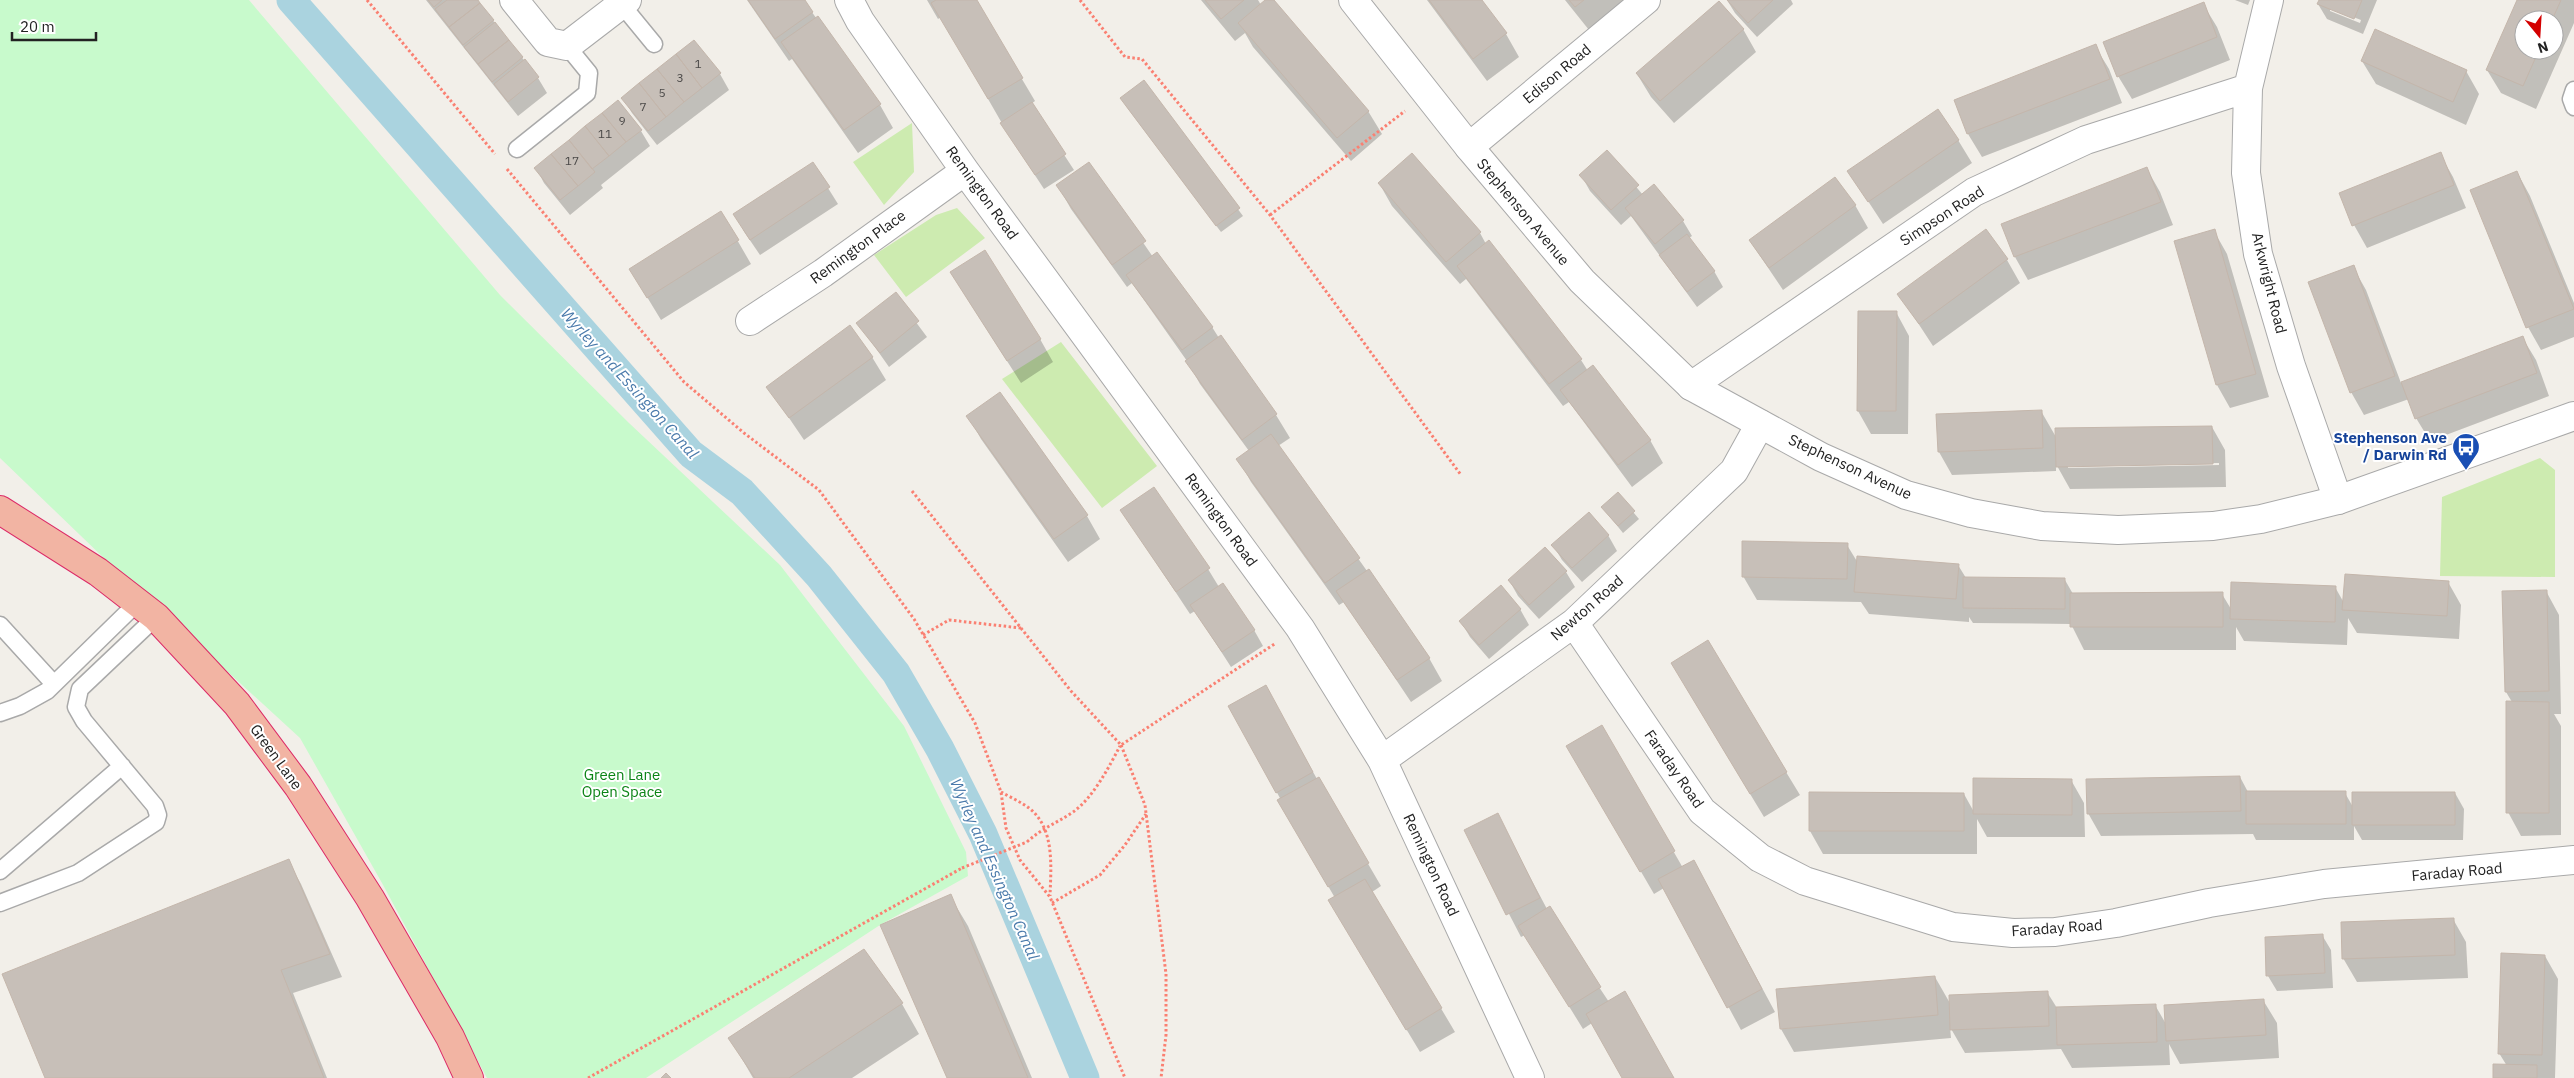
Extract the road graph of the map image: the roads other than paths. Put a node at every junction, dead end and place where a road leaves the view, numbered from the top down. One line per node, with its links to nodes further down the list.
1 (514, 0): 8 (street)
2 (849, 0): 14 (street, Remington Road)
3 (1353, 0): 12 (street, Stephenson Avenue)
4 (1646, 0): 12 (street, Edison Road)
5 (2269, 0): 9 (street, Arkwright Road)
6 (624, 2): 7 (lane); 8 (street)
7 (654, 44)
8 (567, 46): 13 (lane)
9 (2248, 88): 16 (street, Simpson Road); 19 (street, Arkwright Road)
10 (2574, 90): 11 (lane)
11 (2574, 108)
12 (1469, 148): 16 (street, Stephenson Avenue)
13 (516, 149)
14 (965, 171): 15 (street, Remington Place); 26 (street, Remington Road)
15 (750, 321)
16 (1691, 386): 18 (street, Stephenson Avenue)
17 (2574, 416): 19 (street, Stephenson Avenue)
18 (1760, 424): 19 (street, Stephenson Avenue); 22 (street, Newton Road)
19 (2338, 500)
20 (0, 510): 21 (highway, Green Lane)
21 (147, 610): 24 (lane); 27 (lane); 31 (highway, Green Lane)
22 (1574, 623): 26 (street, Newton Road); 28 (street, Faraday Road)
23 (0, 625): 24 (lane)
24 (54, 684): 25 (lane)
25 (0, 713)
26 (1382, 760): 32 (street, Remington Road)
27 (122, 766): 29 (lane); 30 (lane)
28 (2574, 860)
29 (0, 871)
30 (0, 903)
31 (469, 1078)
32 (1530, 1078)

